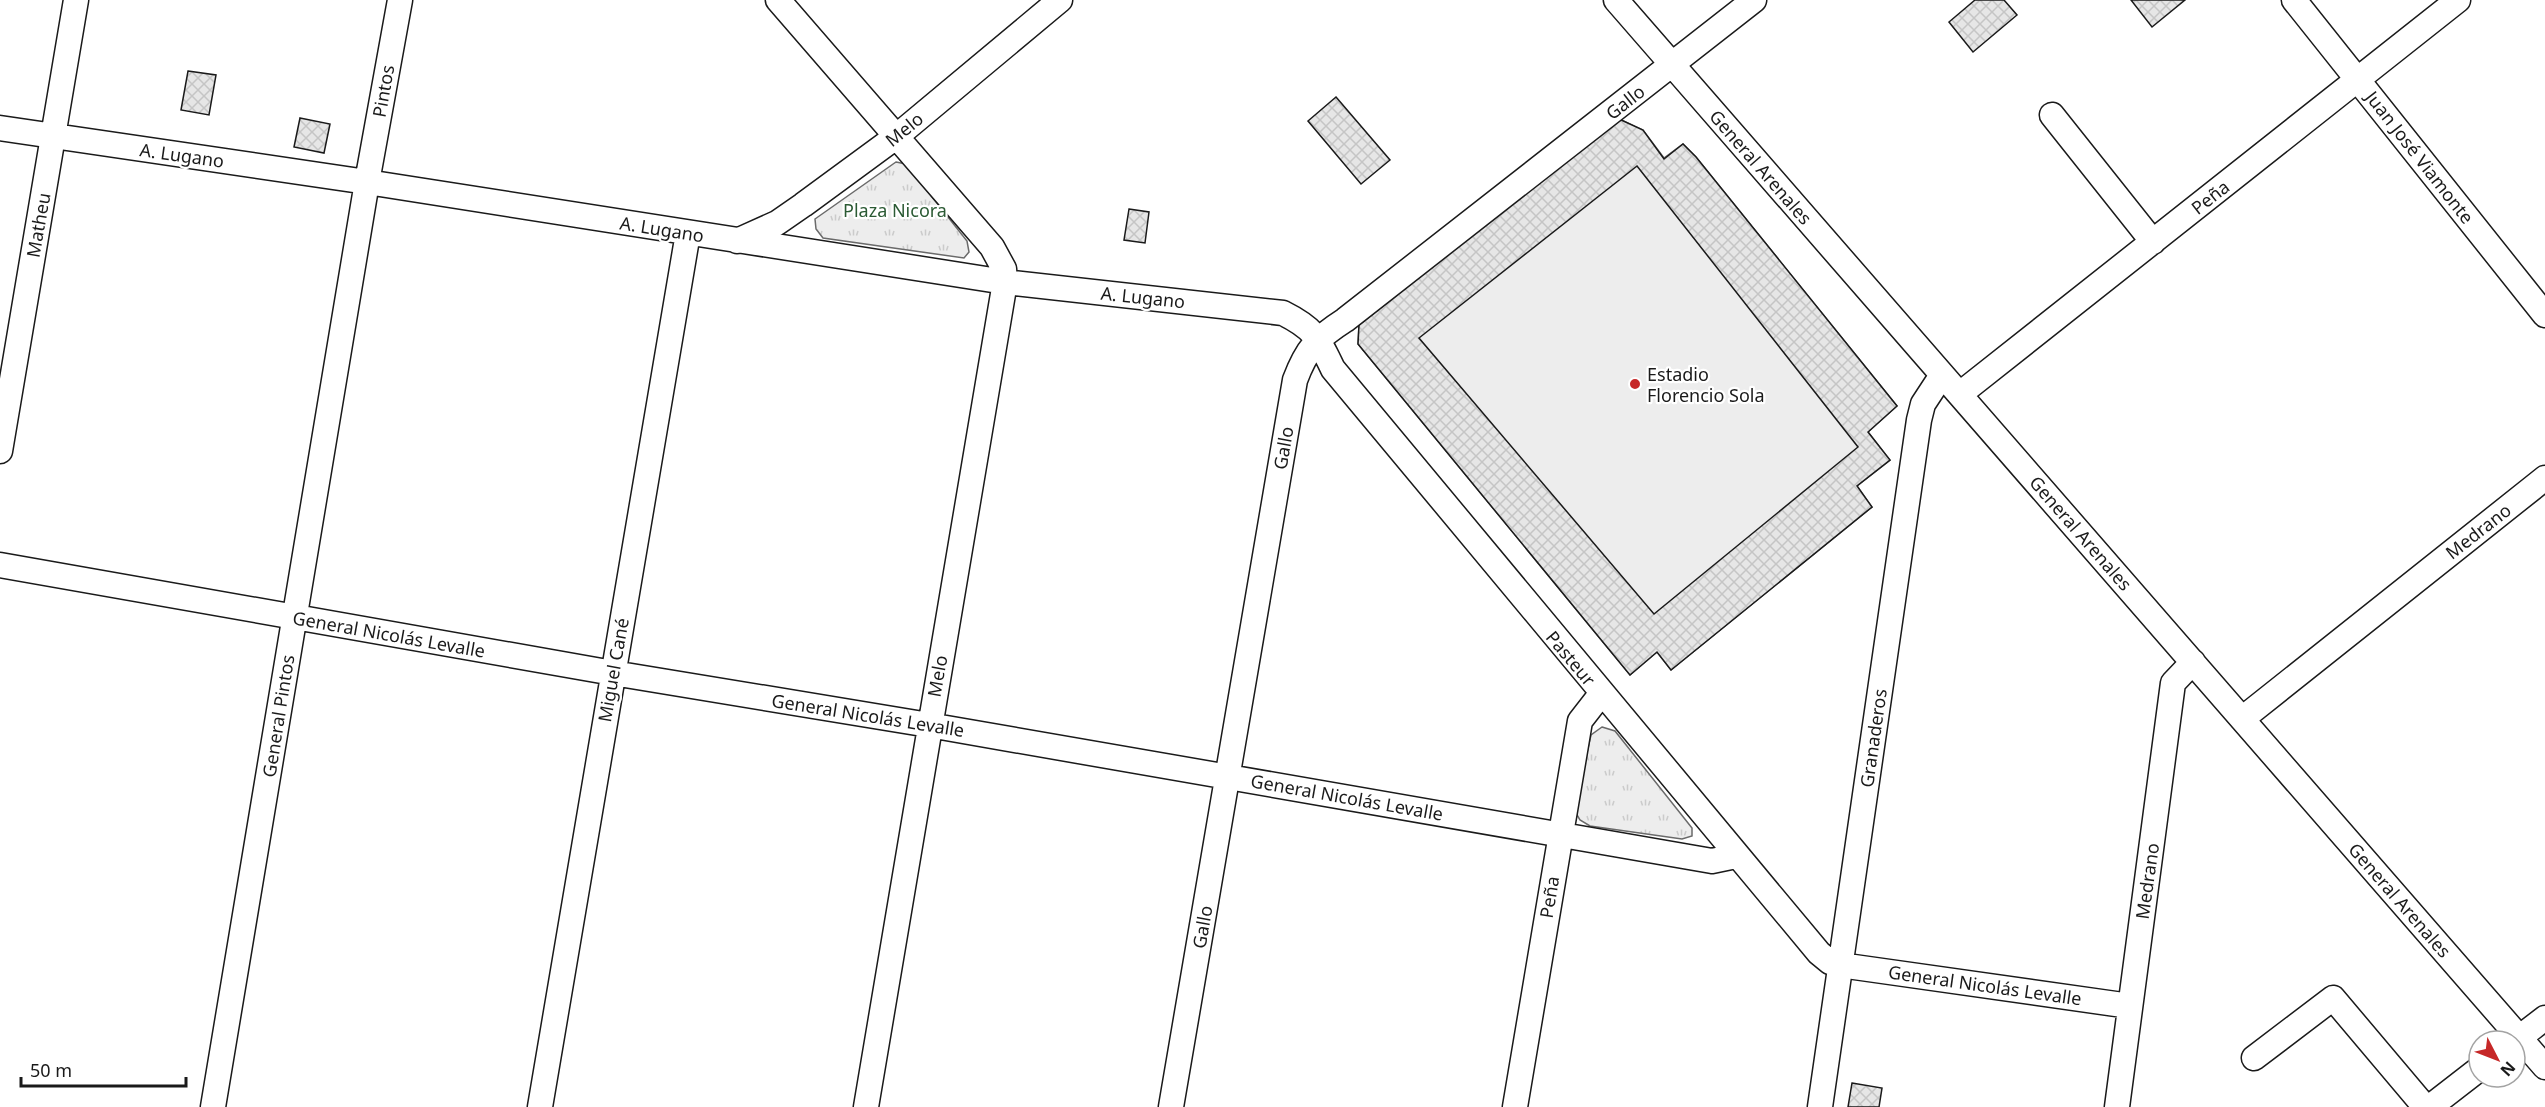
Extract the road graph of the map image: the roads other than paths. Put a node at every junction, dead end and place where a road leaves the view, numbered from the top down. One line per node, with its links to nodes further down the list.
1 (76, 0): 13 (street, Matheu)
2 (400, 0): 15 (street, Pintos)
3 (778, 0): 14 (street)
4 (1060, 0): 14 (street, Melo)
5 (1616, 0): 9 (street, General Arenales)
6 (1755, 0): 9 (street, Gallo)
7 (2294, 0): 10 (street, Juan José Viamonte)
8 (2458, 0): 10 (street, Peña)
9 (1672, 65): 21 (street, Gallo); 22 (street, General Arenales)
10 (2359, 79): 18 (street, Peña); 20 (street, Juan José Viamonte)
11 (2052, 115): 18 (street)
12 (0, 128): 13 (street, A. Lugano)
13 (53, 136): 15 (street, A. Lugano); 24 (street, Matheu)
14 (897, 136): 17 (street, Melo); 19 (street)
15 (367, 182): 16 (street, A. Lugano); 27 (street, General Pintos)
16 (688, 233): 17 (street, A. Lugano); 29 (street, Miguel Cané)
17 (737, 241): 19 (street, A. Lugano)
18 (2152, 242): 23 (street, Peña)
19 (1005, 282): 21 (street, A. Lugano); 32 (street, Melo)
20 (2545, 315)
21 (1318, 337): 30 (street, Pasteur); 33 (street, Gallo)
22 (1942, 375): 23 (street, General Arenales); 36 (street, Granaderos)
23 (1960, 394): 28 (street, General Arenales)
24 (0, 451)
25 (2545, 478): 31 (street, Medrano)
26 (0, 565): 27 (street, General Nicolás Levalle)
27 (294, 618): 29 (street, General Nicolás Levalle); 45 (street, General Pintos)
28 (2193, 662): 31 (street, General Arenales); 37 (street, Medrano)
29 (613, 673): 32 (street, General Nicolás Levalle); 46 (street, Miguel Cané)
30 (1600, 694): 34 (street, Peña); 35 (street, Pasteur)
31 (2242, 719): 39 (street, General Arenales)
32 (928, 724): 33 (street, General Nicolás Levalle); 47 (street, Melo)
33 (1227, 776): 34 (street, General Nicolás Levalle); 48 (street, Gallo)
34 (1559, 835): 35 (street, General Nicolás Levalle); 49 (street, Peña)
35 (1736, 856): 36 (street, Pasteur)
36 (1840, 965): 37 (street, General Nicolás Levalle); 50 (street, Granaderos)
37 (2130, 1005): 51 (street, Medrano)
38 (2545, 1018): 40 (street)
39 (2508, 1029)
40 (2527, 1032)
41 (2527, 1049): 43 (street, General Arenales)
42 (2254, 1058): 52 (street)
43 (2545, 1067)
44 (2467, 1078): 53 (street)
45 (213, 1107)
46 (540, 1107)
47 (866, 1107)
48 (1171, 1107)
49 (1515, 1107)
50 (1820, 1107)
51 (2116, 1107)
52 (2425, 1107)
53 (2430, 1107)

